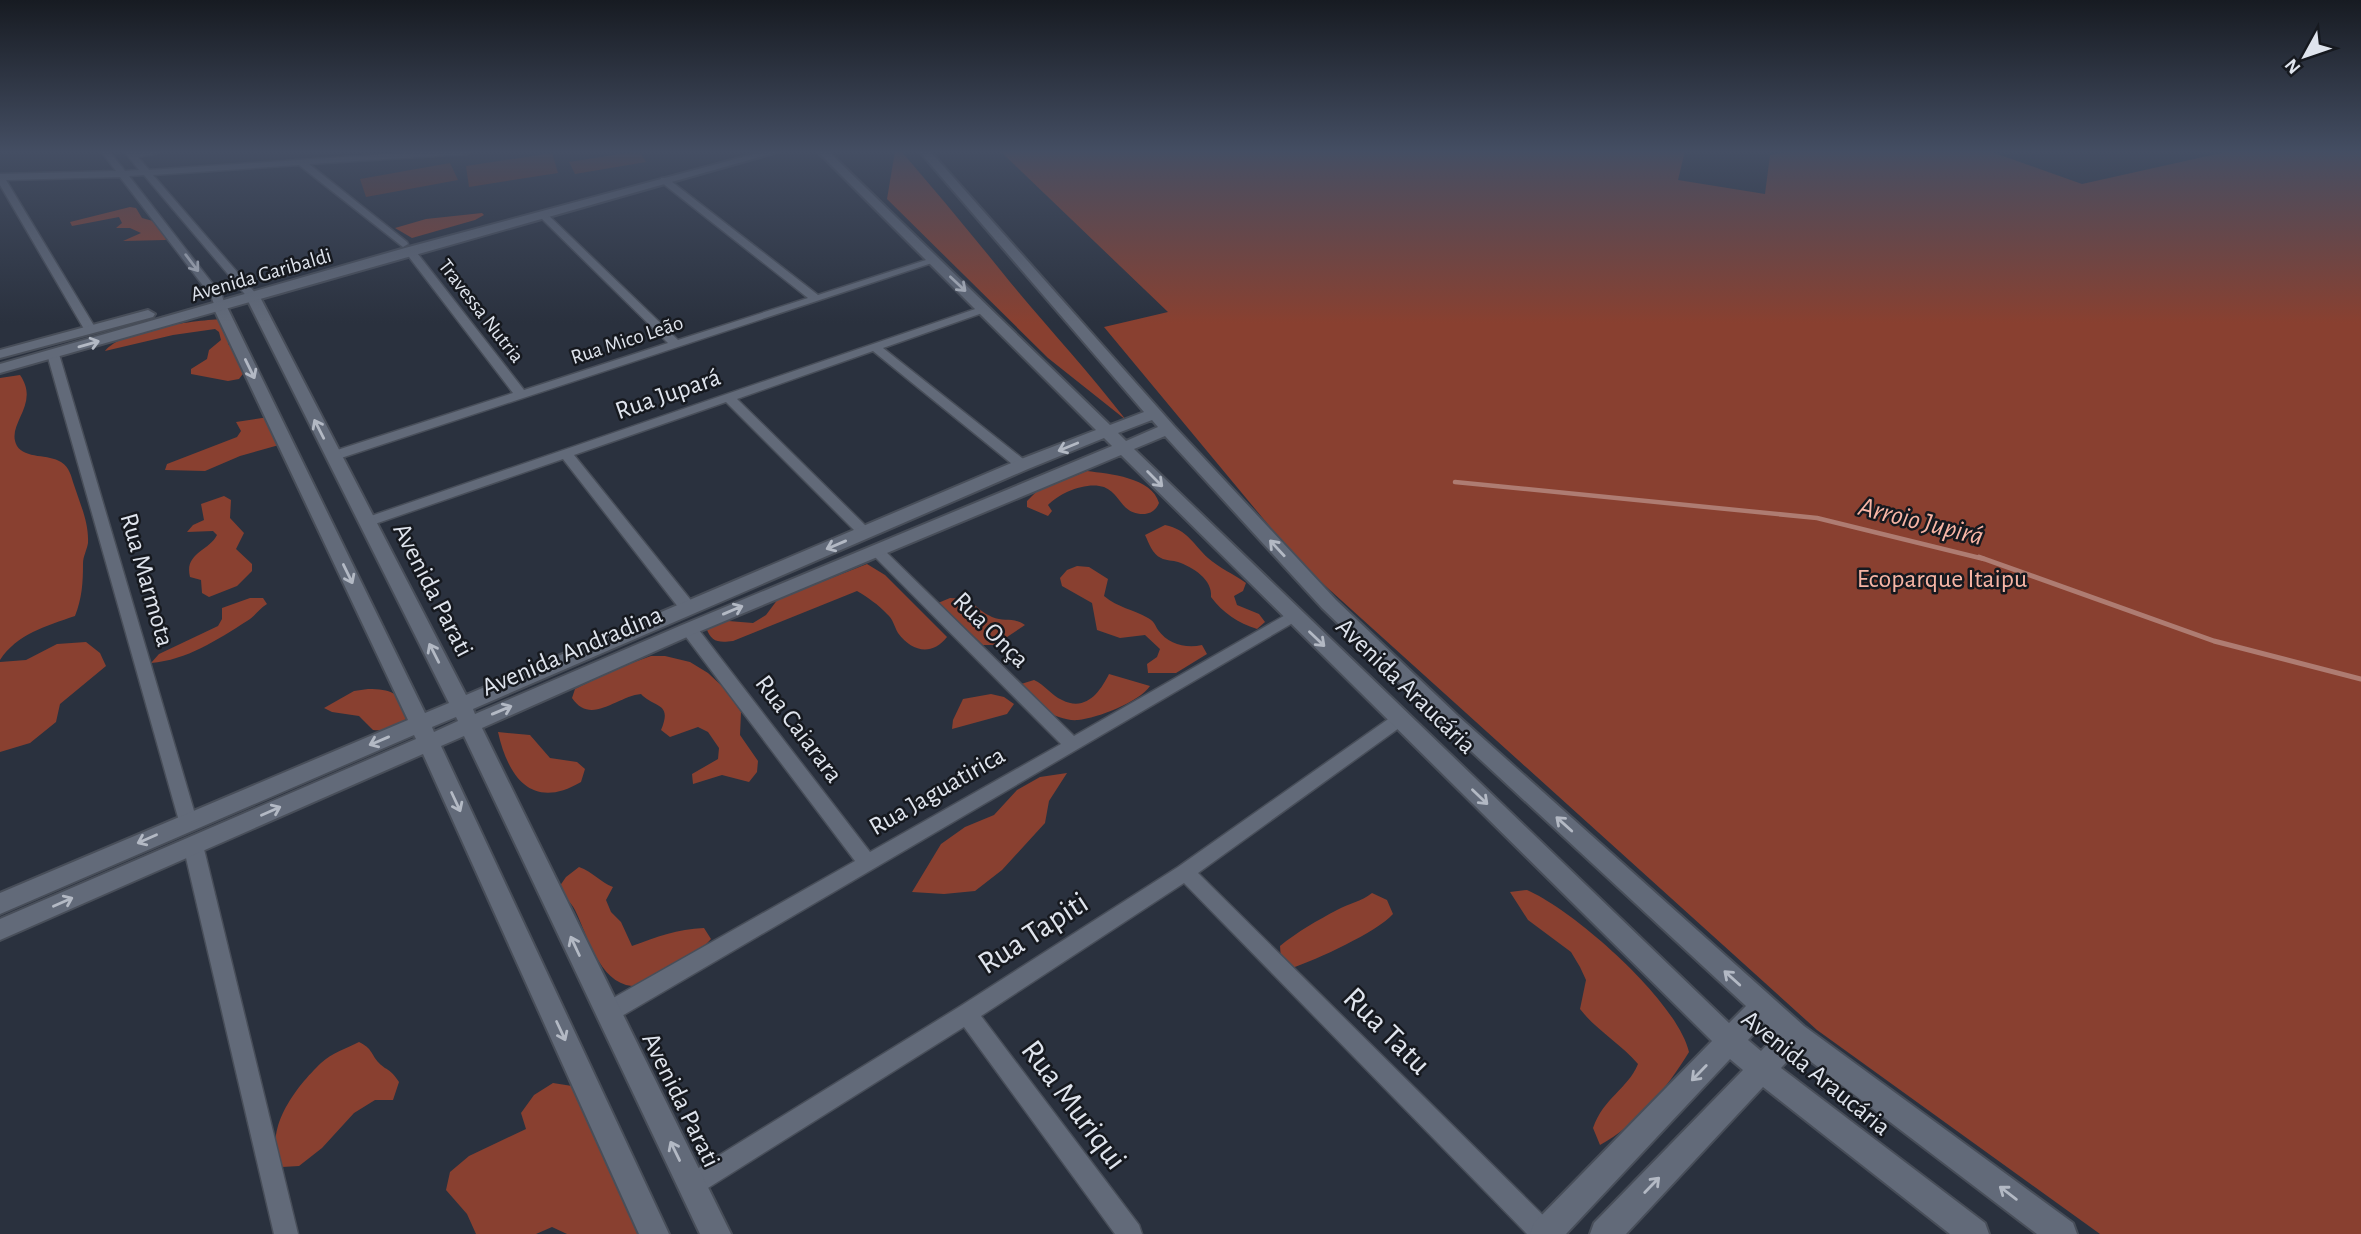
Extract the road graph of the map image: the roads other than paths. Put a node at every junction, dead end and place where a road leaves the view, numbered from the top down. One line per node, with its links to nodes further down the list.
1 (19, 209): 17 (street)
2 (150, 209): 15 (street, one-way to 15)
3 (176, 209): 13 (street, Avenida Parati)
4 (358, 209): 11 (street, Travessa Nutria)
5 (539, 209): 11 (street, Avenida Garibaldi)
6 (561, 209): 10 (street, Avenida Garibaldi)
7 (701, 209): 14 (street)
8 (881, 209): 12 (street, Avenida Araucária)
9 (974, 209): 25 (street, Avenida Araucária)
10 (542, 214): 11 (street, Avenida Garibaldi); 18 (street)
11 (407, 248): 13 (street, Avenida Garibaldi); 23 (street, Travessa Nutria)
12 (933, 261): 14 (street, Rua Mico Leão); 16 (street, Avenida Araucária, one-way to 16)
13 (249, 292): 15 (street, Avenida Garibaldi); 28 (street, Avenida Parati, one-way to 13)
14 (815, 298): 18 (street, Rua Mico Leão)
15 (218, 301): 17 (street, Avenida Garibaldi); 21 (street, Avenida Garibaldi, one-way to 15); 36 (street, one-way to 36)
16 (984, 309): 19 (street, Rua Jupará); 26 (street, Avenida Araucária)
17 (90, 329): 20 (street, Avenida Garibaldi)
18 (677, 345): 23 (street, Rua Mico Leão)
19 (874, 346): 24 (street, Rua Jupará); 29 (street)
20 (0, 354)
21 (53, 354): 22 (street, Avenida Garibaldi); 38 (street, Rua Marmota)
22 (0, 369)
23 (522, 395): 28 (street, Rua Mico Leão)
24 (728, 397): 27 (street, Rua Jupará); 31 (street, Rua Onça)
25 (1161, 421): 26 (street, Avenida Andradina); 44 (street, Avenida Araucária, one-way to 25)
26 (1115, 439): 29 (street, Avenida Andradina, one-way to 29); 31 (street, Avenida Andradina); 32 (street, Avenida Araucária, one-way to 32)
27 (566, 453): 30 (street, Rua Jupará); 33 (street, Rua Caiarara)
28 (333, 456): 30 (street, Avenida Parati)
29 (1022, 466): 31 (street, Avenida Andradina)
30 (367, 522): 34 (street, Avenida Parati, one-way to 30)
31 (870, 541): 33 (street, Avenida Andradina); 37 (street, Rua Onça)
32 (1295, 617): 35 (street, Avenida Araucária, one-way to 35); 37 (street, Rua Jaguatirica)
33 (688, 618): 34 (street, Avenida Andradina); 40 (street, Rua Caiarara)
34 (465, 715): 36 (street, Avenida Andradina); 45 (street, Avenida Parati, one-way to 34)
35 (1400, 719): 41 (street, Rua Tapiti); 48 (street, Avenida Araucária, one-way to 48)
36 (424, 733): 38 (street, Avenida Andradina, one-way to 38); 39 (street, Avenida Andradina, one-way to 36); 52 (street, one-way to 52)
37 (1072, 744): 40 (street, Rua Jaguatirica)
38 (188, 821): 42 (street, Avenida Andradina, one-way to 42)
39 (193, 845): 43 (street, Avenida Andradina, one-way to 39); 51 (street)
40 (867, 862): 45 (street, Rua Jaguatirica)
41 (1185, 872): 46 (street, Rua Tapiti); 55 (street, Rua Tatu)
42 (0, 904)
43 (0, 930)
44 (1763, 1006): 47 (street, Avenida Araucária); 48 (street)
45 (607, 1013): 50 (street, Avenida Parati, one-way to 45)
46 (967, 1014): 50 (street, Rua Tapiti); 54 (street, Rua Muriqui)
47 (1796, 1034): 49 (street); 58 (street, Avenida Araucária, one-way to 47)
48 (1730, 1041): 49 (street, Avenida Araucária); 55 (street, one-way to 55)
49 (1762, 1070): 56 (street, one-way to 49); 57 (street, Avenida Araucária)
50 (692, 1185): 53 (street, Avenida Parati)
51 (286, 1234)
52 (654, 1234)
53 (716, 1234)
54 (1130, 1234)
55 (1544, 1234)
56 (1605, 1234)
57 (1974, 1234)
58 (2062, 1234)

